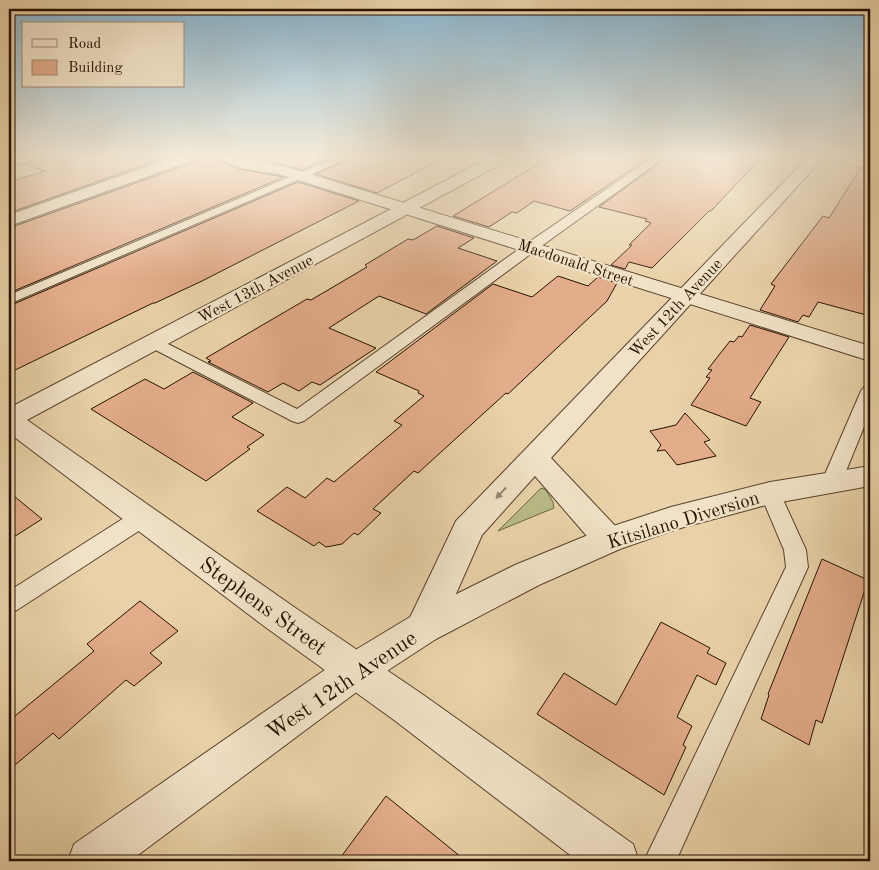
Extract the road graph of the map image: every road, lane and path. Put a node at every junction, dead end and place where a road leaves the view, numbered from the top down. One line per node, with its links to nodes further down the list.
1 (70, 199): 8 (street)
2 (249, 199): 11 (lane)
3 (375, 199): 7 (street, Macdonald Street)
4 (423, 199): 7 (street, West 13th Avenue)
5 (601, 199): 9 (lane)
6 (777, 199): 10 (street, West 12th Avenue)
7 (405, 208): 9 (street, Macdonald Street); 12 (street, West 13th Avenue)
8 (9, 220)
9 (531, 247): 10 (street, Macdonald Street); 12 (lane)
10 (685, 296): 13 (street, Macdonald Street); 16 (street, West 12th Avenue)
11 (9, 300)
12 (152, 342): 15 (street, West 13th Avenue)
13 (870, 354)
14 (870, 391): 18 (lane)
15 (9, 419): 20 (street, Stephens Street)
16 (534, 457): 21 (street); 23 (street, West 12th Avenue, one-way to 23)
17 (870, 476): 18 (street, Kitsilano Diversion)
18 (832, 481): 19 (street, Kitsilano Diversion)
19 (770, 493): 21 (street, Kitsilano Diversion); 27 (lane)
20 (143, 517): 22 (lane); 24 (street, Stephens Street)
21 (609, 540): 23 (street, Kitsilano Diversion)
22 (9, 603)
23 (423, 628): 24 (street, West 12th Avenue)
24 (356, 670): 25 (street, West 12th Avenue); 26 (street, Stephens Street)
25 (91, 861)
26 (616, 861)
27 (660, 861)

